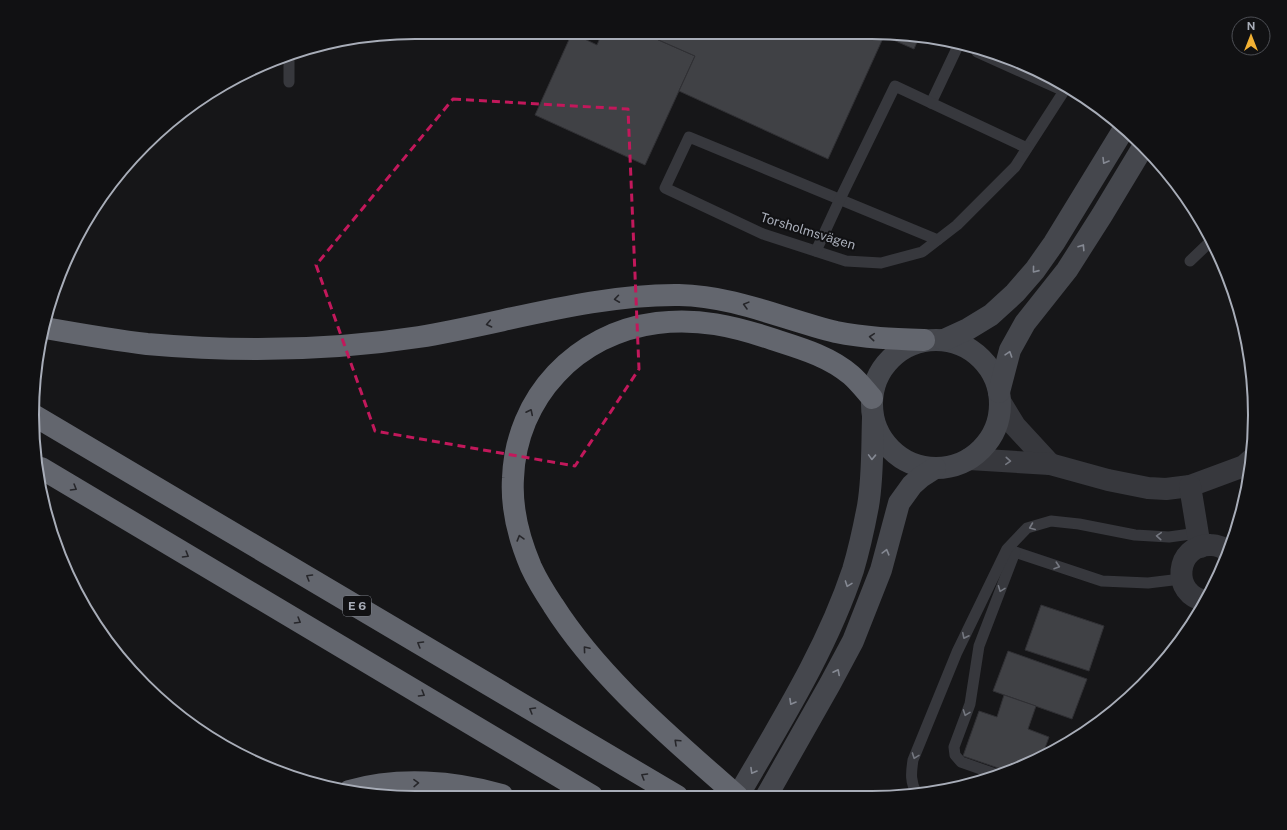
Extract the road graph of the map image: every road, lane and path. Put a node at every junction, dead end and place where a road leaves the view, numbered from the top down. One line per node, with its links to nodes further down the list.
1 (957, 49): 7 (lane)
2 (992, 59): 4 (lane)
3 (289, 61): 5 (lane)
4 (1032, 75)
5 (289, 82)
6 (1064, 91): 9 (lane, Torsholmsvägen)
7 (931, 103): 9 (lane); 11 (lane)
8 (1121, 133): 17 (main road, one-way to 17)
9 (1027, 148): 12 (lane, Torsholmsvägen)
10 (1140, 151): 18 (main road, one-way to 10)
11 (840, 199): 12 (lane); 14 (lane); 14 (lane, Torsholmsvägen)
12 (938, 240): 14 (lane, Torsholmsvägen)
13 (1207, 245): 15 (lane)
14 (816, 251)
15 (1190, 261)
16 (49, 329): 17 (highway, one-way to 16)
17 (934, 340): 18 (main road); 19 (main road)
18 (1000, 397): 21 (main road); 22 (street)
19 (872, 408): 24 (main road); 38 (highway, one-way to 19); 39 (main road, one-way to 39)
20 (39, 418): 37 (highway, E 6, one-way to 20)
21 (969, 459): 22 (street, one-way to 22); 24 (main road)
22 (1050, 464): 26 (street)
23 (1245, 465): 26 (street)
24 (934, 468): 40 (main road, one-way to 24)
25 (43, 470): 36 (highway, one-way to 36)
26 (1190, 486): 27 (street)
27 (1199, 540): 28 (street); 29 (lane, one-way to 29); 30 (street)
28 (1223, 549)
29 (1011, 551): 30 (lane, one-way to 30); 32 (lane, one-way to 32); 34 (lane, one-way to 34)
30 (1181, 579): 31 (street)
31 (1199, 602)
32 (990, 772)
33 (361, 787): 35 (highway, one-way to 35)
34 (914, 789)
35 (484, 791)
36 (584, 791)
37 (669, 791)
38 (731, 791)
39 (740, 791)
40 (769, 791)

